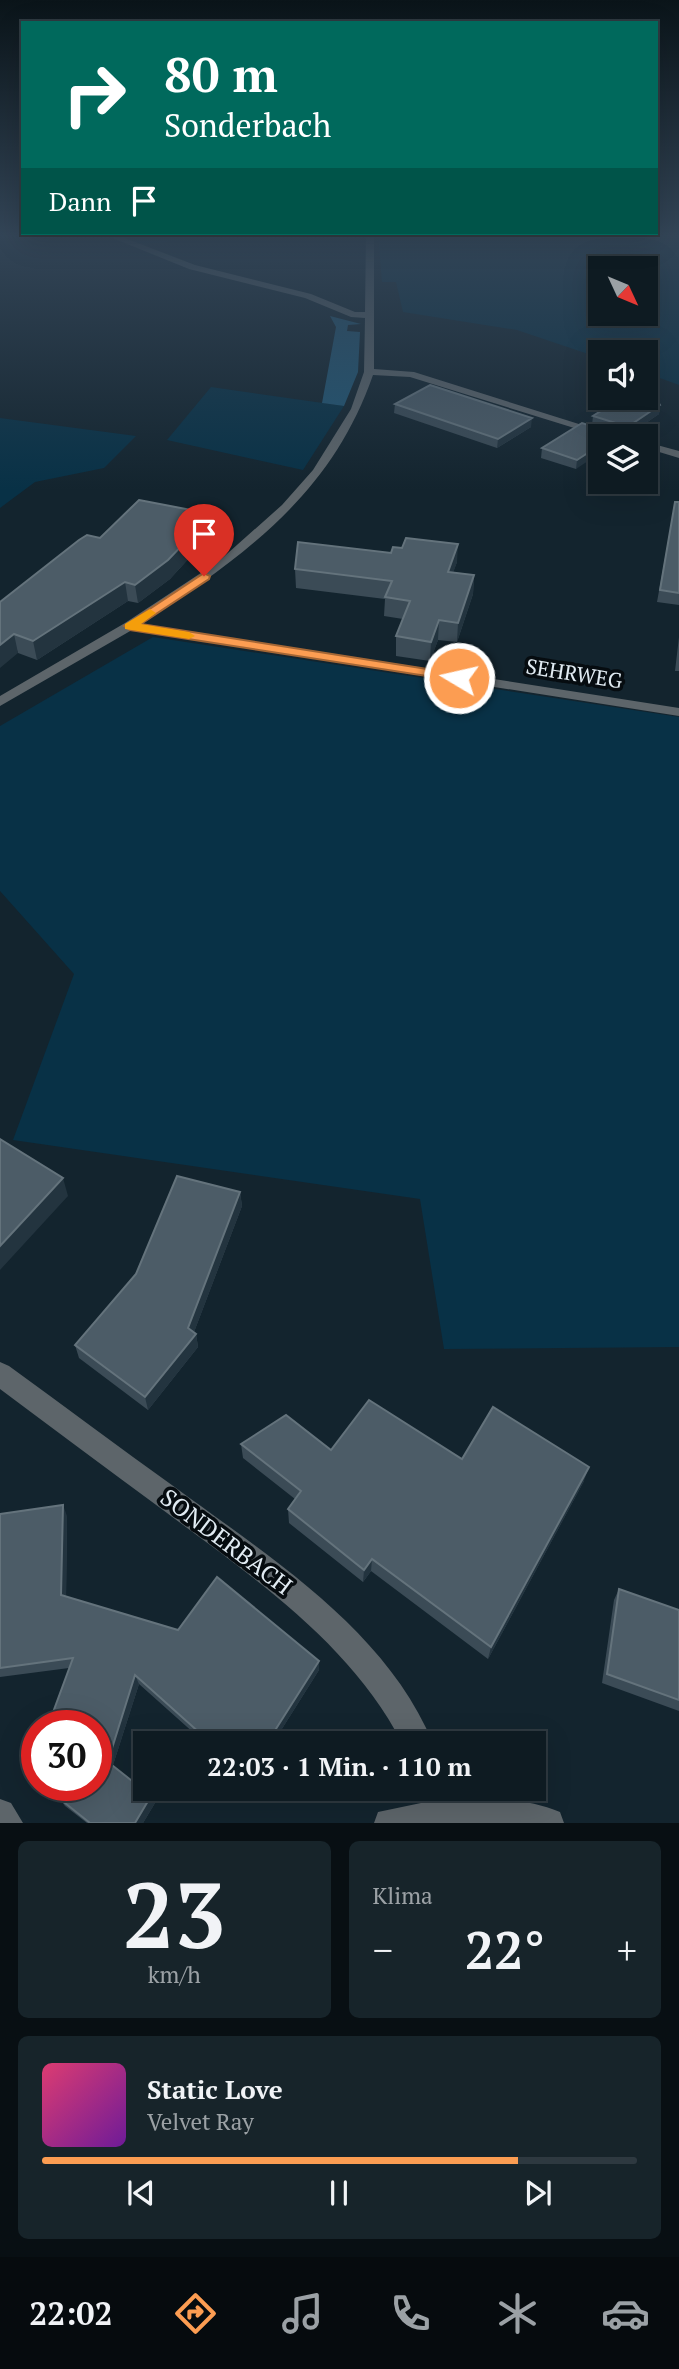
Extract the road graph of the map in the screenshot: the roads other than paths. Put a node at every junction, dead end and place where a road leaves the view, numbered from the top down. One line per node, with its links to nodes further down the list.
1 (371, 320): 2 (street)
2 (369, 372): 3 (street); 6 (street)
3 (588, 429)
4 (658, 449): 5 (street)
5 (679, 455)
6 (130, 626): 7 (street); 8 (street, SEHRWEG)
7 (0, 702)
8 (679, 712)
9 (0, 1374): 10 (street, SONDERBACH)
10 (413, 1731)
11 (436, 1802): 14 (street); 15 (street)
12 (0, 1814): 13 (street)
13 (8, 1823)
14 (389, 1823)
15 (549, 1823)

